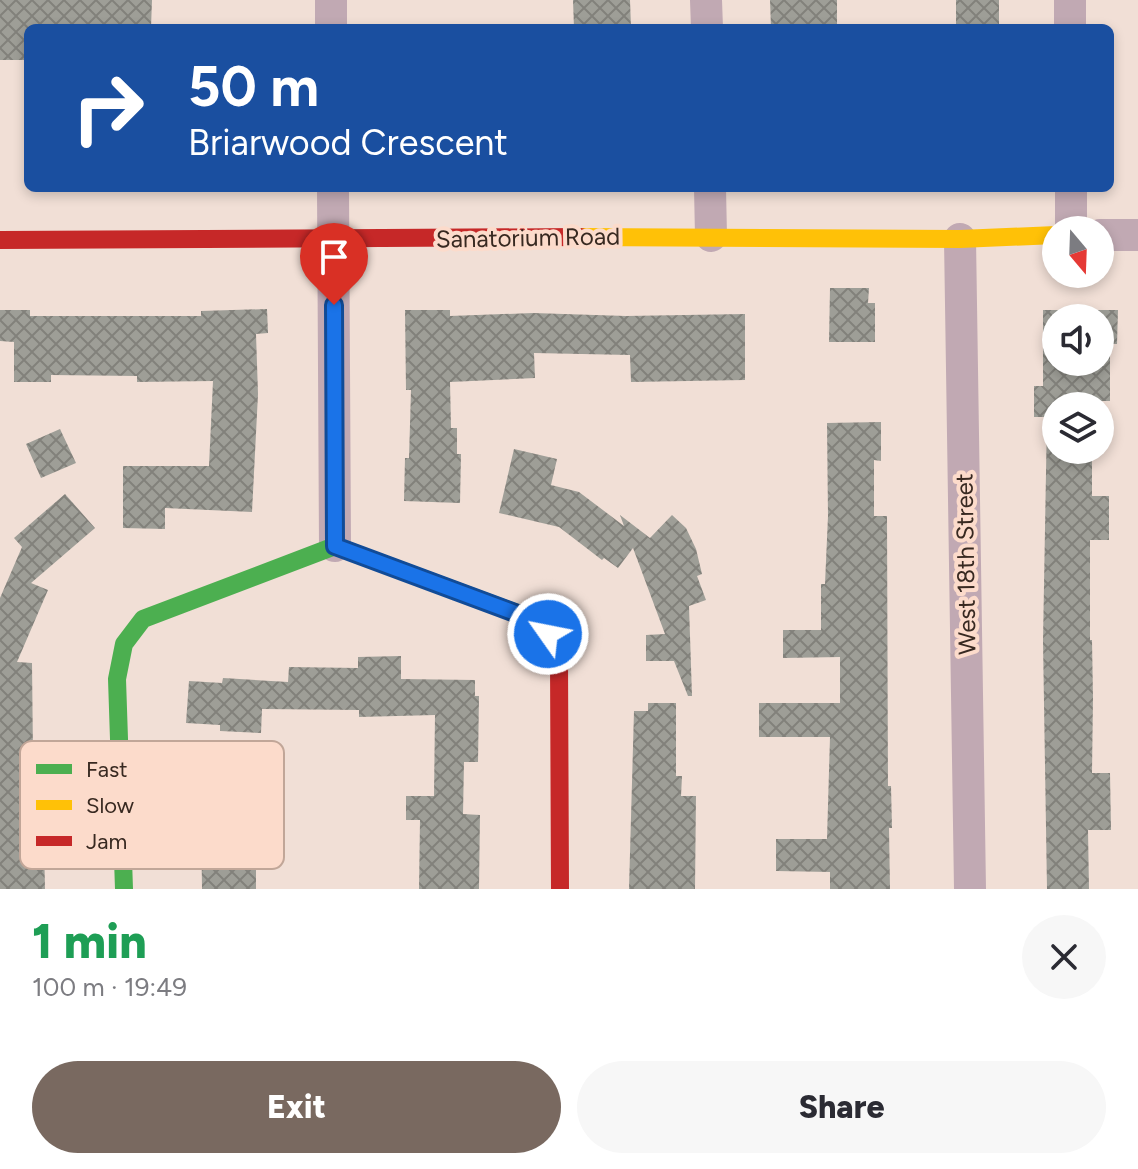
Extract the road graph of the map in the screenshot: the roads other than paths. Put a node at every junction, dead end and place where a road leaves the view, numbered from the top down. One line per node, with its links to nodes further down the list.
1 (331, 0): 4 (street)
2 (706, 0): 5 (street)
3 (1070, 0): 6 (street)
4 (331, 24)
5 (707, 24)
6 (1070, 24)
7 (333, 192): 17 (street)
8 (710, 192): 13 (street)
9 (1071, 192): 10 (street)
10 (1071, 216)
11 (1114, 235): 12 (street)
12 (1138, 235)
13 (711, 236): 15 (street, Sanatorium Road); 17 (street, Sanatorium Road)
14 (1042, 236): 15 (street, Sanatorium Road)
15 (960, 239): 23 (street, West 18th Street)
16 (0, 240): 17 (street, Sanatorium Road)
17 (334, 240): 18 (street)
18 (335, 546): 19 (street); 22 (street)
19 (119, 741)
20 (123, 869): 21 (street)
21 (124, 889)
22 (560, 889)
23 (970, 889)

